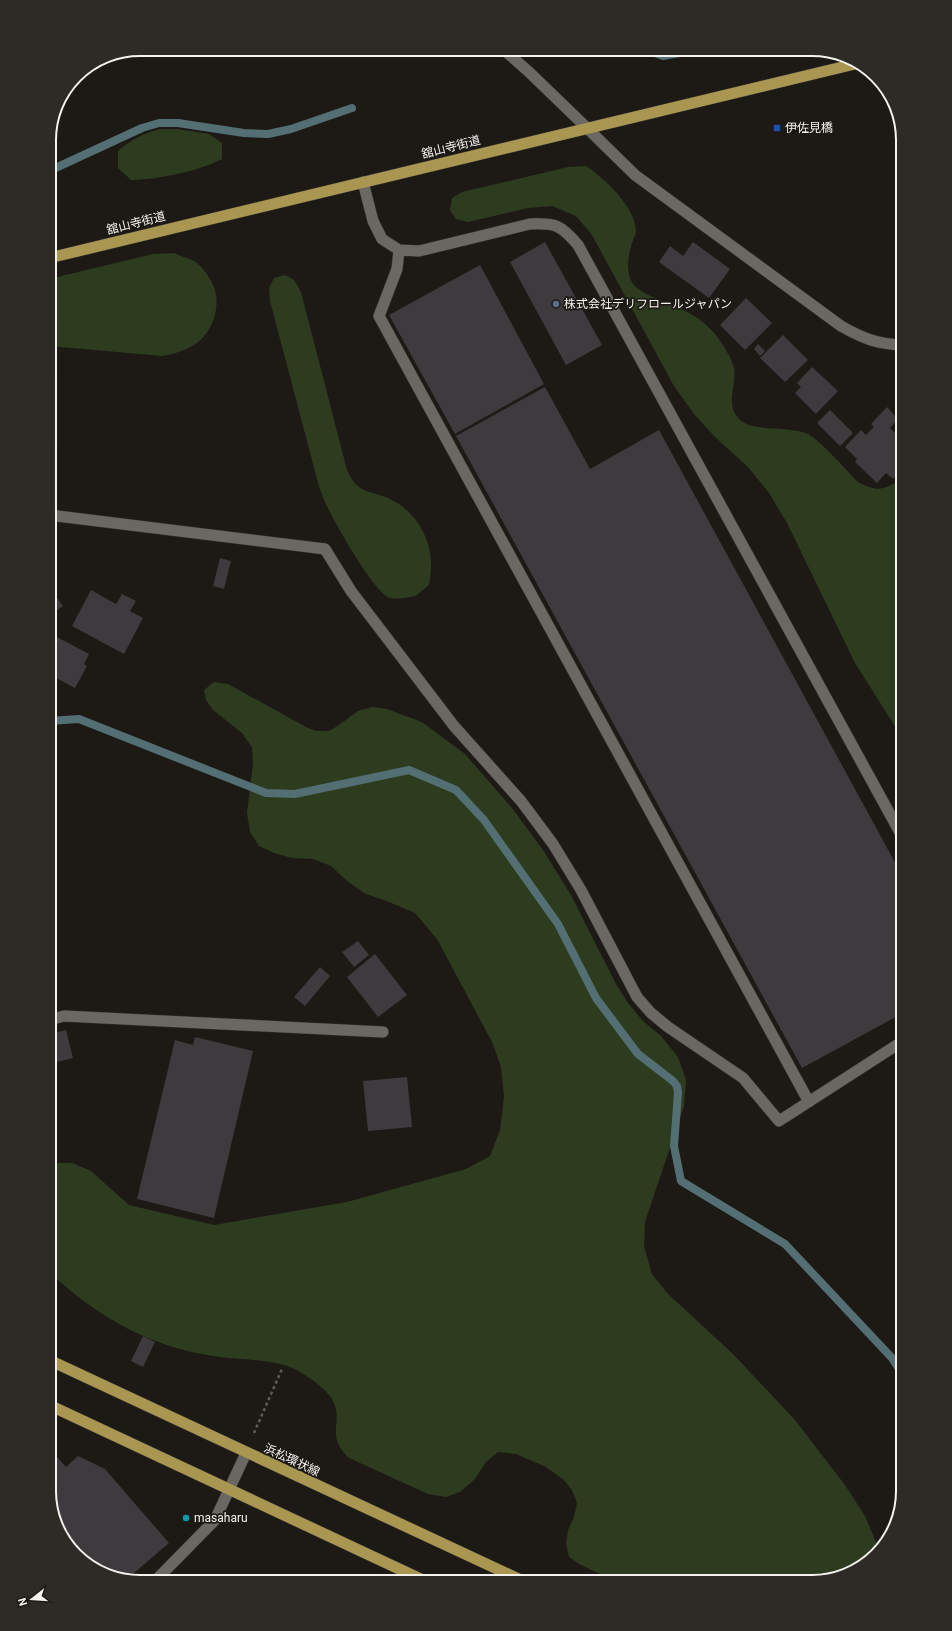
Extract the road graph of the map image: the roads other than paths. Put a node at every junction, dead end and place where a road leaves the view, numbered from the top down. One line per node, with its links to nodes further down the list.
1 (511, 56): 3 (street)
2 (850, 65): 3 (main road, 舘山寺街道)
3 (587, 128): 4 (main road, 舘山寺街道); 7 (street)
4 (363, 182): 5 (street); 6 (main road, 舘山寺街道)
5 (399, 250): 9 (street); 13 (street)
6 (56, 256)
7 (896, 345)
8 (56, 516): 13 (street)
9 (896, 825)
10 (56, 1018): 11 (street)
11 (383, 1032)
12 (896, 1046): 13 (street)
13 (809, 1102)
14 (56, 1363): 16 (main road, 浜松環状線)
15 (56, 1408): 17 (main road)
16 (246, 1453): 17 (street); 20 (main road, 浜松環状線)
17 (229, 1489): 18 (street); 19 (main road)
18 (161, 1575)
19 (412, 1575)
20 (510, 1575)

